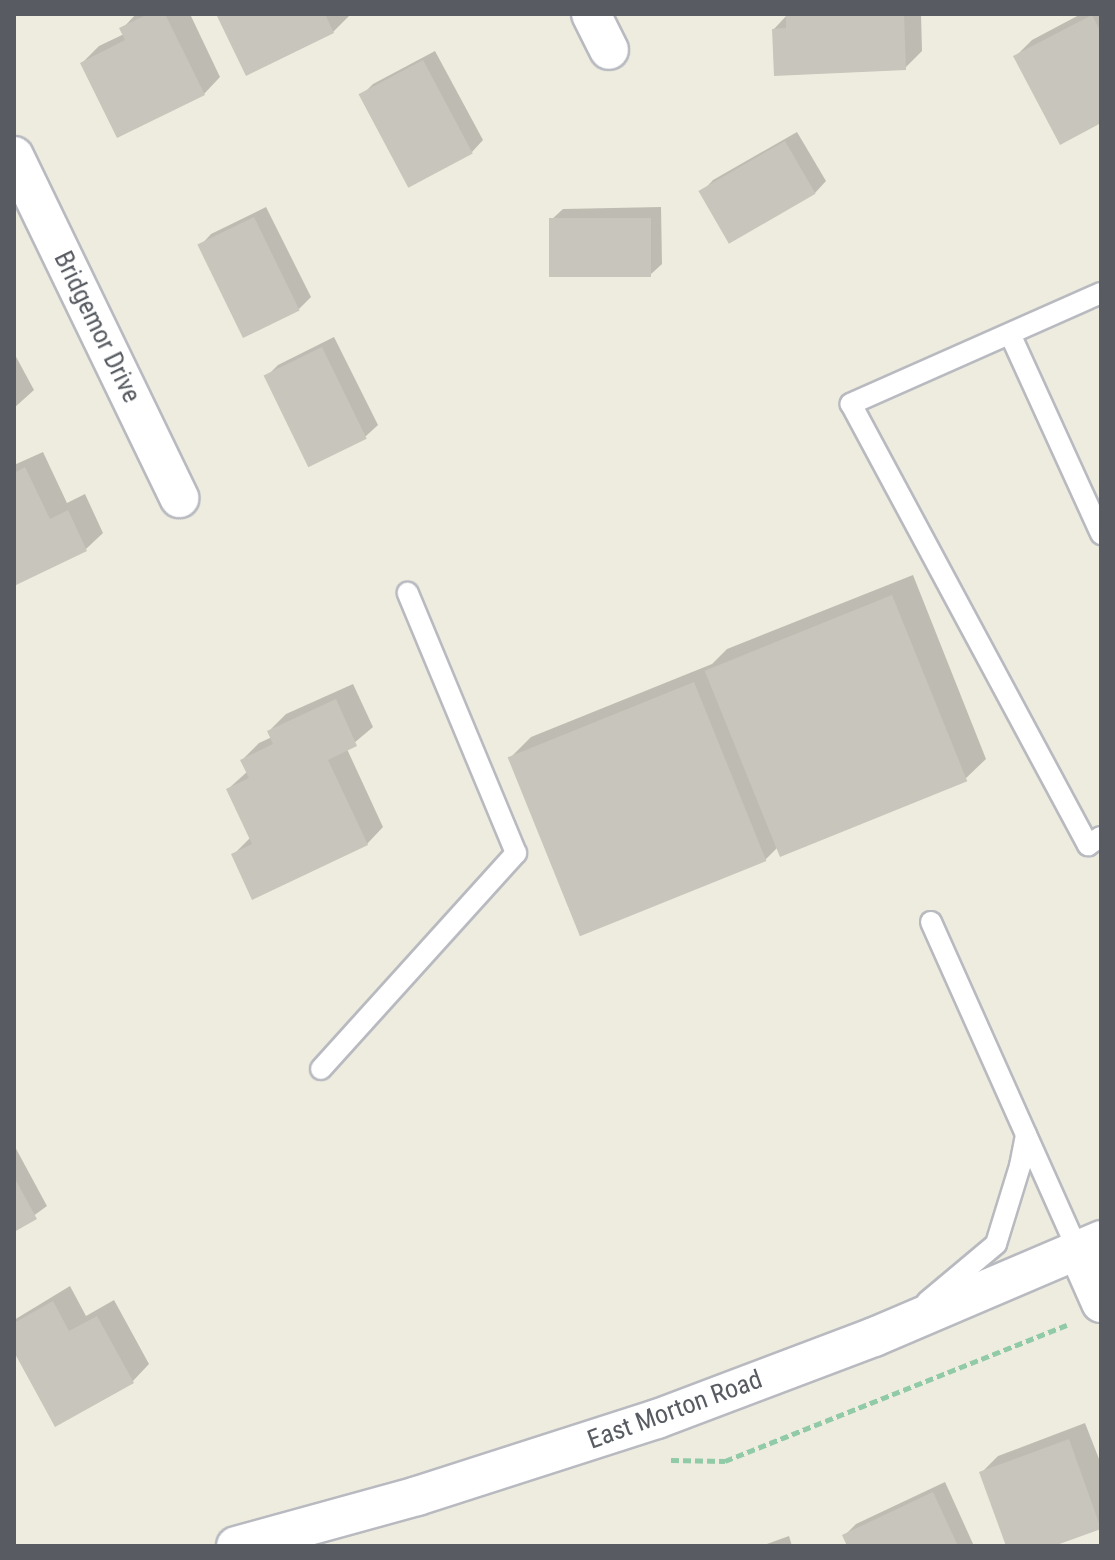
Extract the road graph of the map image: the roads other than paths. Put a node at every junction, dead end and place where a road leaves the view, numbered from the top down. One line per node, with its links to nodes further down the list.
1 (591, 14): 2 (street)
2 (609, 50)
3 (14, 156): 6 (street, Bridgemor Drive)
4 (1101, 293): 5 (lane)
5 (1010, 334): 7 (lane); 9 (lane)
6 (179, 498)
7 (1101, 534)
8 (408, 593): 11 (lane)
9 (1101, 837)
10 (931, 922): 12 (lane)
11 (321, 1069)
12 (1026, 1135): 13 (lane); 15 (lane)
13 (1089, 1246): 14 (street); 15 (street, East Morton Road)
14 (1086, 1313)
15 (897, 1327): 16 (street, East Morton Road)
16 (236, 1546)

